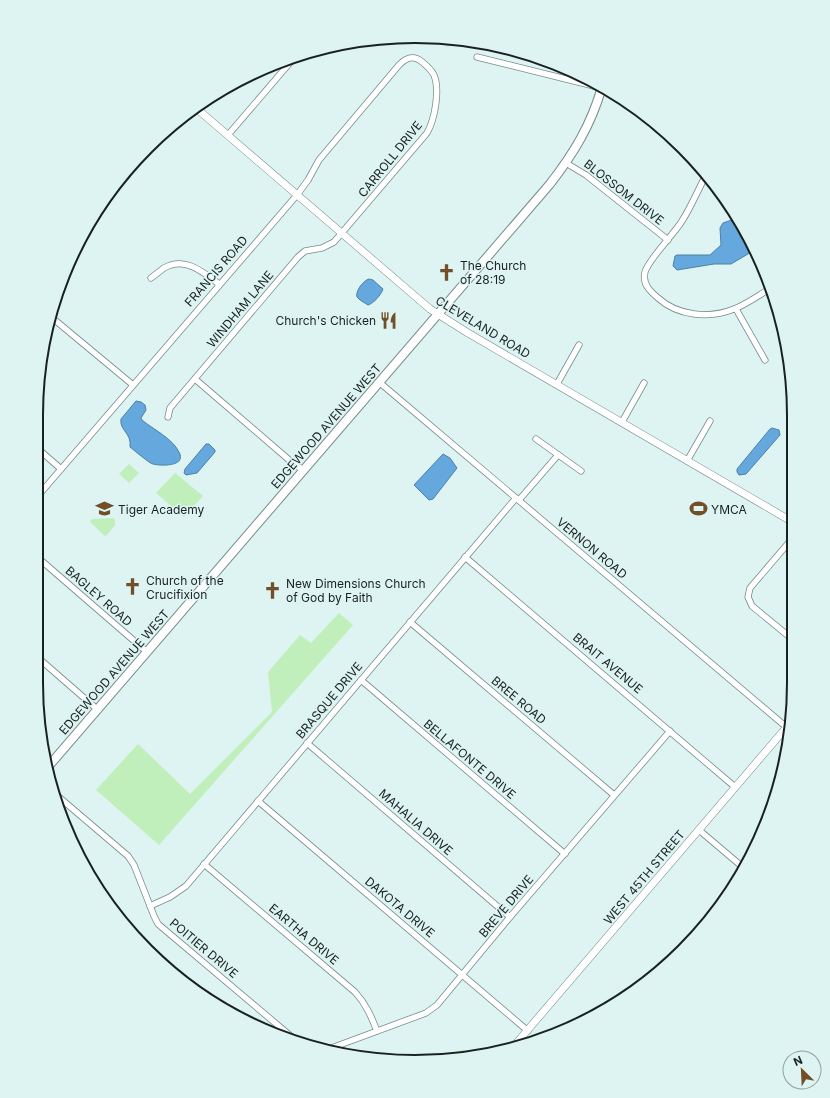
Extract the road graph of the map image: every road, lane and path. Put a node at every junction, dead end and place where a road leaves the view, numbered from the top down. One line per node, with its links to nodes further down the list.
1 (477, 57): 4 (street)
2 (408, 58): 10 (street, FRANCIS ROAD); 11 (street, CARROLL DRIVE)
3 (287, 66): 7 (street)
4 (585, 84)
5 (600, 93): 8 (main road, EDGEWOOD AVENUE WEST)
6 (200, 112): 7 (street, CLEVELAND ROAD)
7 (228, 135): 10 (street, CLEVELAND ROAD)
8 (566, 163): 12 (street, BLOSSOM DRIVE); 17 (main road, EDGEWOOD AVENUE WEST)
9 (703, 181): 12 (street)
10 (297, 195): 11 (street, CLEVELAND ROAD); 14 (street, FRANCIS ROAD)
11 (342, 233): 17 (street, CLEVELAND ROAD); 21 (street, WINDHAM LANE)
12 (668, 240): 16 (street)
13 (151, 278): 14 (street)
14 (219, 284): 25 (street, FRANCIS ROAD)
15 (766, 291): 16 (street)
16 (736, 309): 20 (street)
17 (437, 314): 22 (main road, EDGEWOOD AVENUE WEST); 24 (street, CLEVELAND ROAD)
18 (55, 321): 25 (street)
19 (579, 345): 24 (street)
20 (764, 360)
21 (195, 379): 26 (street, WINDHAM LANE); 34 (street)
22 (379, 382): 34 (main road, EDGEWOOD AVENUE WEST); 37 (street, VERNON ROAD)
23 (644, 383): 28 (street)
24 (557, 384): 28 (street, CLEVELAND ROAD)
25 (133, 385): 33 (street, FRANCIS ROAD)
26 (168, 417)
27 (710, 421): 32 (street)
28 (622, 422): 32 (street, CLEVELAND ROAD)
29 (536, 439): 31 (street)
30 (43, 453): 33 (street)
31 (558, 455): 35 (street); 37 (street, BRASQUE DRIVE)
32 (687, 460): 38 (street, CLEVELAND ROAD)
33 (61, 469): 36 (street, FRANCIS ROAD)
34 (304, 470): 44 (main road, EDGEWOOD AVENUE WEST)
35 (581, 471)
36 (43, 489)
37 (518, 499): 40 (street, BRASQUE DRIVE); 48 (street, VERNON ROAD)
38 (787, 519)
39 (787, 545): 43 (street)
40 (465, 557): 42 (street, BRASQUE DRIVE); 49 (street, BRAIT AVENUE)
41 (43, 562): 44 (street, BAGLEY ROAD)
42 (410, 622): 46 (street, BRASQUE DRIVE); 54 (street, BREE ROAD)
43 (787, 635)
44 (147, 652): 47 (main road, EDGEWOOD AVENUE WEST)
45 (43, 662): 47 (street)
46 (360, 680): 51 (street, BRASQUE DRIVE); 58 (street, BELLAFONTE DRIVE)
47 (98, 710): 52 (main road, EDGEWOOD AVENUE WEST)
48 (785, 722)
49 (670, 731): 53 (street, BRAIT AVENUE); 54 (street, BREVE DRIVE)
50 (784, 732): 53 (street, WEST 45TH STREET)
51 (307, 744): 56 (street, BRASQUE DRIVE); 62 (street, MAHALIA DRIVE)
52 (52, 763)
53 (735, 786): 57 (street, WEST 45TH STREET)
54 (614, 795): 58 (street, BREVE DRIVE)
55 (62, 800): 61 (street, POITIER DRIVE)
56 (258, 801): 59 (street, BRASQUE DRIVE); 63 (street, DAKOTA DRIVE)
57 (699, 830): 60 (street); 65 (street, WEST 45TH STREET)
58 (565, 854): 62 (street, BREVE DRIVE)
59 (204, 864): 61 (street, BRASQUE DRIVE); 64 (street, EARTHA DRIVE)
60 (740, 864)
61 (150, 906): 66 (street, POITIER DRIVE)
62 (510, 917): 63 (street, BREVE DRIVE)
63 (463, 975): 64 (street, BREVE DRIVE); 65 (street, DAKOTA DRIVE)
64 (377, 1030): 68 (street, BREVE DRIVE)
65 (528, 1030): 67 (street, WEST 45TH STREET)
66 (285, 1031)
67 (520, 1039)
68 (335, 1046)

